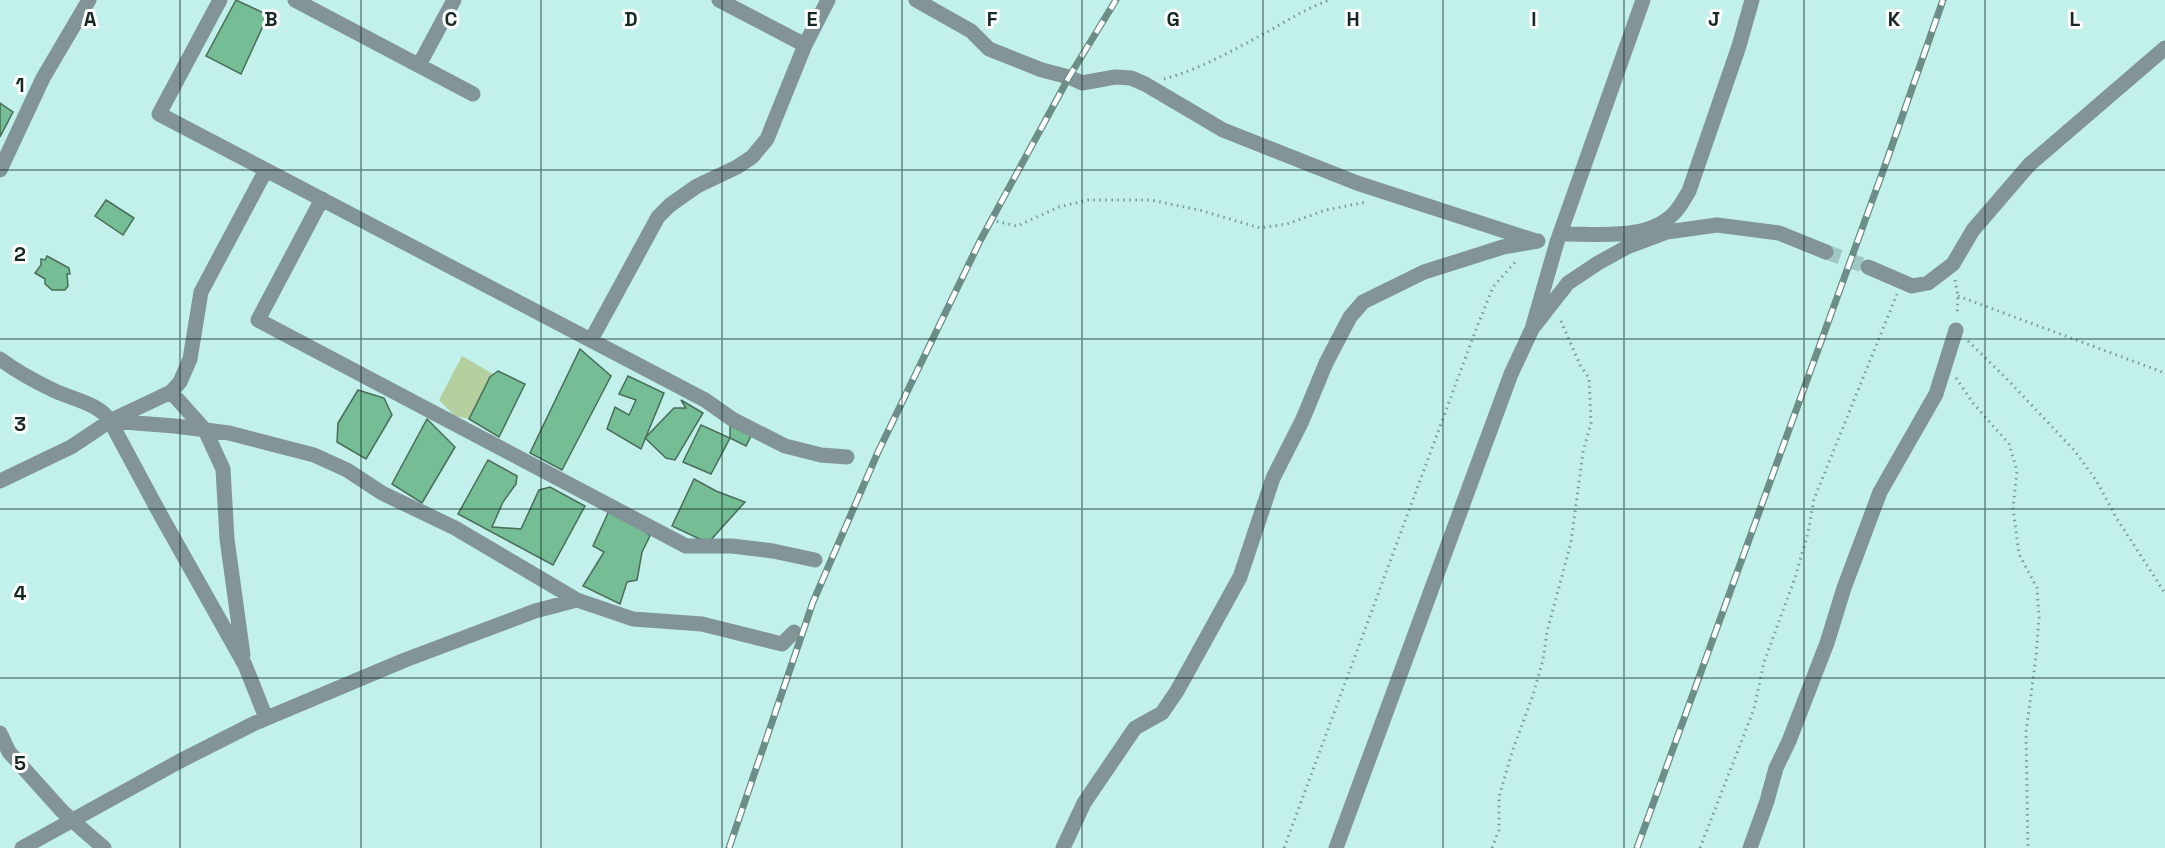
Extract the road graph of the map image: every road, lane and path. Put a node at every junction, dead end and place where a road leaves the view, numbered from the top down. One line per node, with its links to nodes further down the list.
1 (88, 0): 16 (street)
2 (220, 0): 17 (street)
3 (295, 0): 13 (street)
4 (454, 0): 13 (street)
5 (719, 0): 11 (street)
6 (828, 0): 11 (street)
7 (916, 0): 14 (street)
8 (1330, 0): 14 (path)
9 (1643, 0): 21 (street)
10 (1752, 0): 21 (street)
11 (805, 45): 29 (street)
12 (2165, 48): 25 (street)
13 (419, 65): 15 (street)
14 (1145, 84): 18 (street)
15 (473, 93)
16 (0, 170)
17 (267, 170): 19 (street); 33 (street)
18 (1384, 192): 20 (path); 22 (street)
19 (322, 199): 29 (street); 38 (street)
20 (991, 220)
21 (1560, 234): 27 (street)
22 (1538, 241): 47 (street); 48 (path)
23 (1826, 252): 26 (street)
24 (1868, 267): 25 (street)
25 (1898, 280): 51 (path)
26 (1551, 304): 27 (street); 50 (path)
27 (1532, 329): 49 (street)
28 (1956, 330): 31 (street); 32 (path); 39 (path)
29 (591, 340): 36 (street)
30 (0, 359): 34 (street)
31 (1946, 365): 52 (street); 53 (path)
32 (2165, 373)
33 (171, 392): 34 (street); 35 (street)
34 (110, 421): 35 (street); 37 (street); 42 (street)
35 (205, 430): 40 (street); 42 (street)
36 (847, 457)
37 (0, 481)
38 (815, 560)
39 (2165, 593)
40 (577, 600): 41 (street); 43 (street)
41 (794, 632)
42 (245, 665): 43 (street)
43 (266, 718): 45 (street)
44 (0, 734): 46 (street, bridge)
45 (22, 848)
46 (104, 848)
47 (1063, 848)
48 (1284, 848)
49 (1336, 848)
50 (1492, 848)
51 (1700, 848)
52 (1750, 848)
53 (2028, 848)

